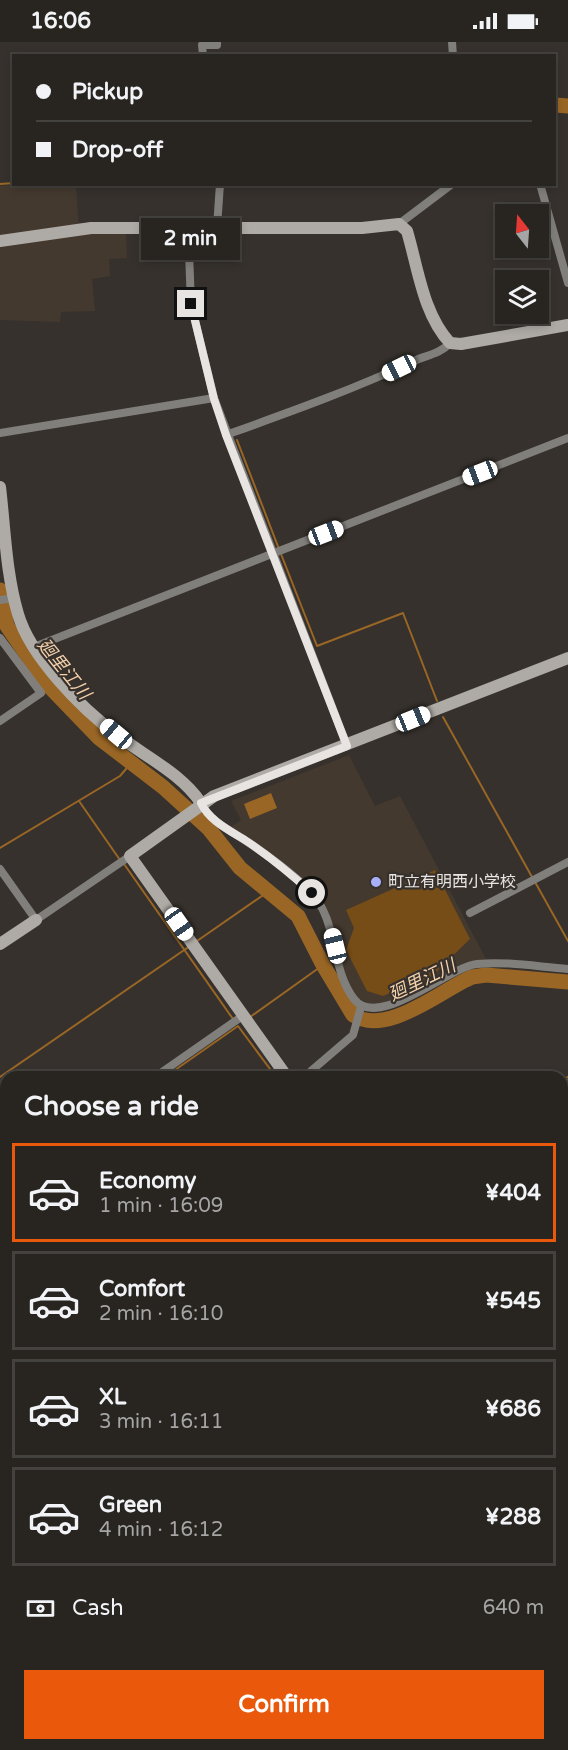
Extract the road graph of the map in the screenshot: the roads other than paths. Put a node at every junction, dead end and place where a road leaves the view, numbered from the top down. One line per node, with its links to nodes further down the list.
1 (217, 42): 2 (street)
2 (203, 54)
3 (220, 186): 8 (street)
4 (449, 186): 6 (street)
5 (541, 186): 10 (street)
6 (399, 224): 8 (street); 13 (street)
7 (188, 226): 8 (street); 9 (street); 14 (street)
8 (217, 227)
9 (0, 241)
10 (565, 262): 11 (street)
11 (568, 283)
12 (568, 325): 13 (street)
13 (450, 343): 16 (street)
14 (214, 399): 15 (street); 16 (street)
15 (0, 433)
16 (226, 435): 19 (street)
17 (568, 438): 19 (street)
18 (0, 487): 20 (street)
19 (277, 552): 22 (street); 25 (street)
20 (7, 599): 22 (street)
21 (0, 638): 24 (street)
22 (34, 647): 26 (street)
23 (568, 658): 25 (street)
24 (0, 721)
25 (347, 746): 26 (street)
26 (199, 805): 27 (street); 34 (street)
27 (125, 860): 31 (street); 35 (street)
28 (568, 862): 30 (street)
29 (0, 870): 31 (street)
30 (470, 913)
31 (36, 920): 32 (street)
32 (0, 944)
33 (568, 969): 34 (street)
34 (361, 1007): 38 (street)
35 (242, 1019): 36 (street); 37 (street)
36 (164, 1071)
37 (282, 1071)
38 (311, 1071)

